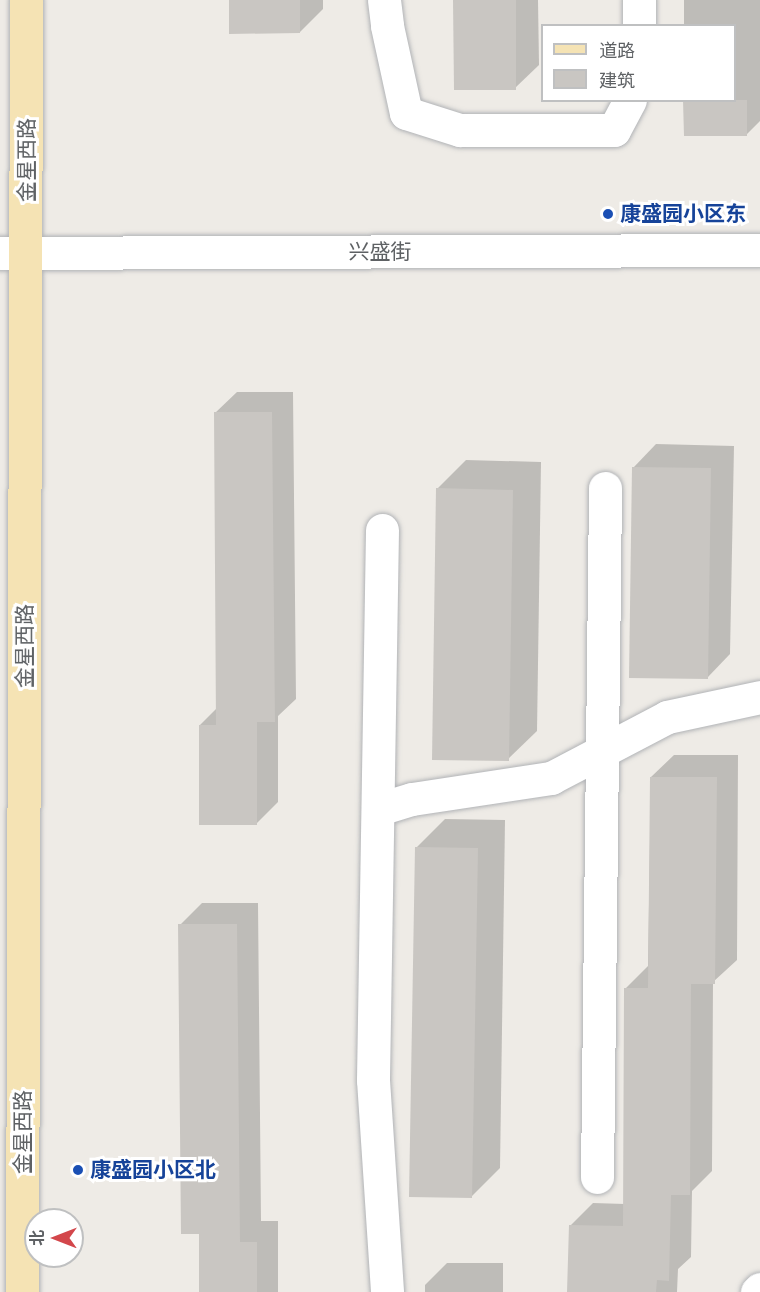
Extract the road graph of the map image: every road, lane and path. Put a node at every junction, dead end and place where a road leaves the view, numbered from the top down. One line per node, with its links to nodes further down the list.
1 (26, 0): 7 (main road, 金星西路)
2 (384, 0): 5 (street)
3 (639, 0): 4 (street)
4 (639, 24)
5 (629, 102)
6 (760, 250): 7 (street, 兴盛街)
7 (14, 253): 14 (main road, 金星西路)
8 (605, 488): 11 (street)
9 (382, 530): 12 (street)
10 (760, 697): 11 (street)
11 (600, 752): 12 (street); 13 (street)
12 (380, 809): 15 (street)
13 (597, 1177)
14 (22, 1292)
15 (387, 1292)

